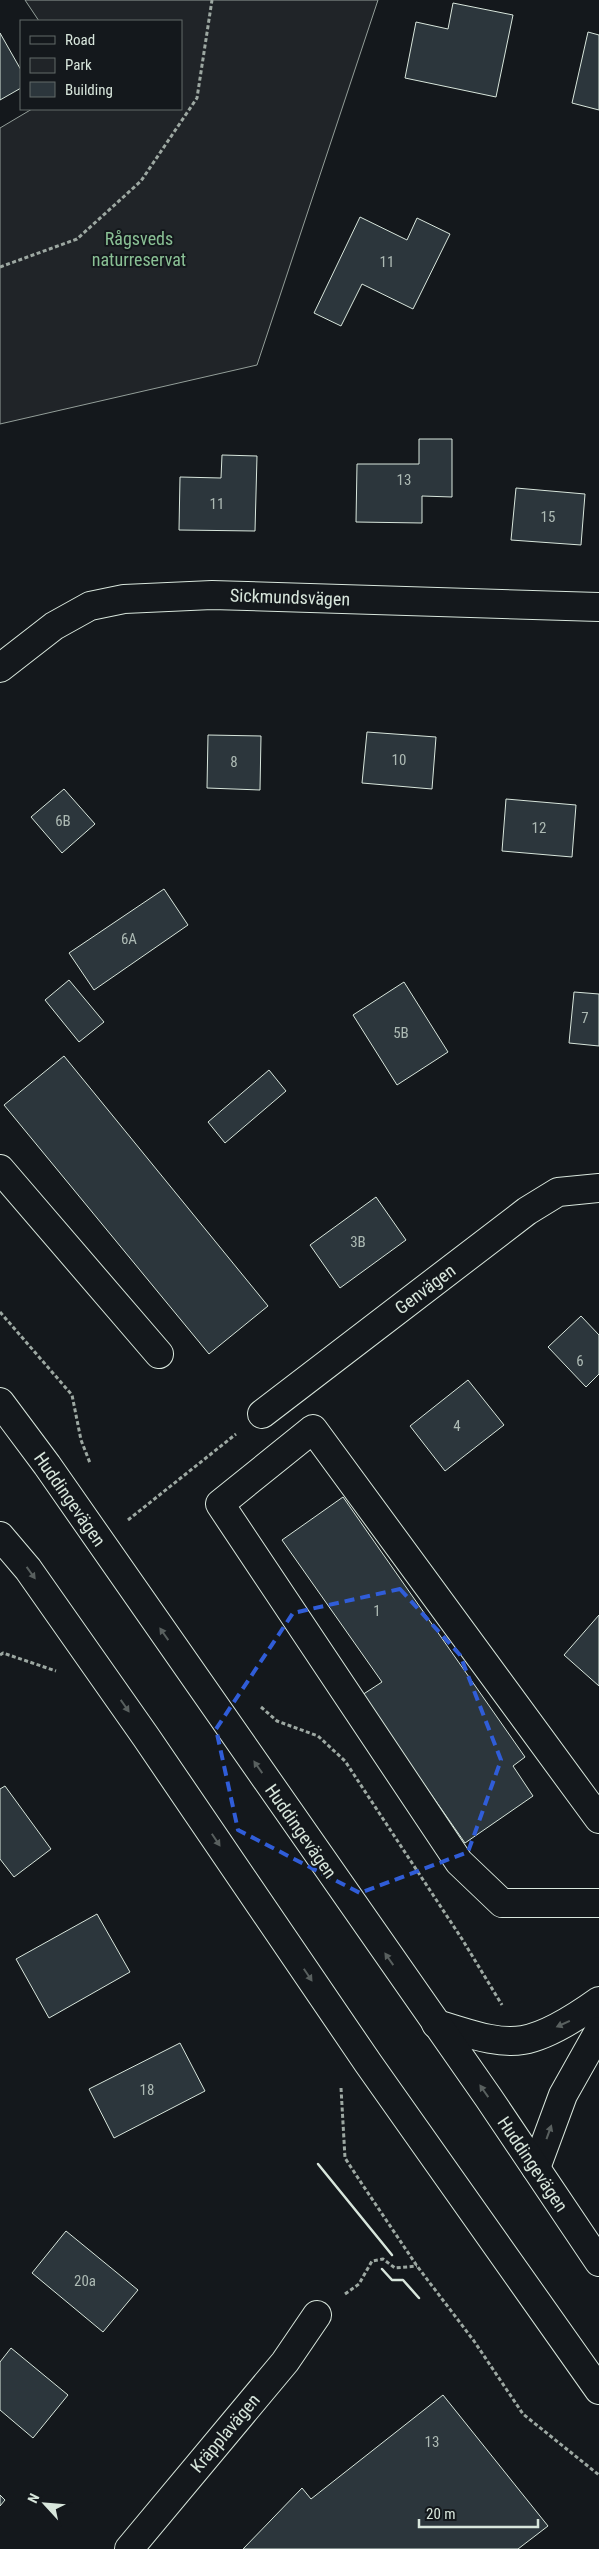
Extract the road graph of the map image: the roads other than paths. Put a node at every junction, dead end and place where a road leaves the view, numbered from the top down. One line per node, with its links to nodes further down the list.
1 (599, 606): 2 (main road, Sickmundsvägen)
2 (0, 668)
3 (0, 1169): 5 (main road)
4 (599, 1188): 7 (main road, Genvägen)
5 (159, 1354)
6 (0, 1402): 12 (main road, Huddingevägen, one-way to 6)
7 (262, 1414)
8 (0, 1536): 17 (main road, one-way to 17)
9 (599, 1819): 10 (main road)
10 (599, 1903)
11 (599, 2002): 12 (main road, one-way to 12)
12 (436, 2024): 14 (main road, Huddingevägen, one-way to 12)
13 (599, 2031): 14 (main road, one-way to 13)
14 (536, 2168): 15 (main road, Huddingevägen)
15 (599, 2262)
16 (317, 2315): 18 (main road, Kräpplavägen)
17 (599, 2390)
18 (130, 2549)

